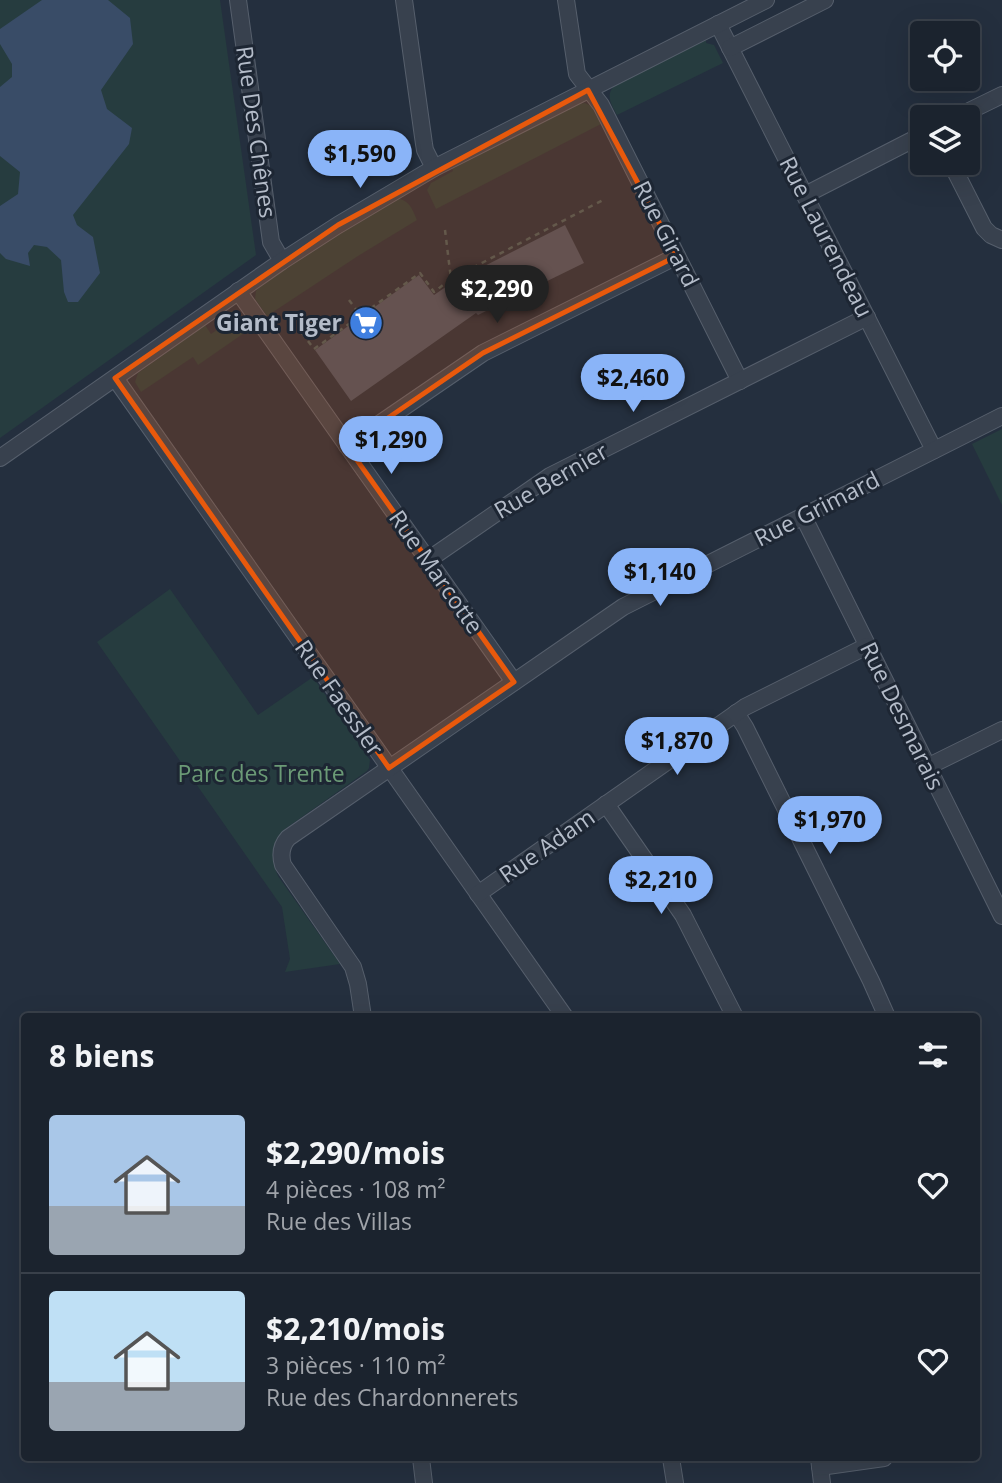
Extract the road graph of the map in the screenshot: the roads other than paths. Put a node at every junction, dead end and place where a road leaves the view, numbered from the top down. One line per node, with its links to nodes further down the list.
1 (238, 0): 17 (street, Rue Des Chênes)
2 (404, 0): 12 (street)
3 (566, 0): 8 (street, Rue Girard)
4 (825, 0): 7 (street)
5 (759, 1): 6 (street)
6 (718, 24): 7 (street, Rue Laurendeau); 8 (street)
7 (730, 48): 14 (street, Rue Laurendeau)
8 (588, 90): 12 (street); 16 (street, Rue Girard)
9 (1002, 95): 10 (street)
10 (980, 106)
11 (910, 141): 14 (street)
12 (434, 169): 17 (street)
13 (957, 175): 15 (street)
14 (805, 195): 19 (street, Rue Laurendeau)
15 (1002, 240)
16 (677, 256): 21 (street, Rue Girard); 23 (street)
17 (282, 261): 18 (street)
18 (238, 291): 20 (street); 23 (street, Rue Marcotte)
19 (867, 317): 21 (street, Rue Bernier); 24 (street, Rue Laurendeau)
20 (115, 378): 25 (street); 33 (street, Rue Faessler)
21 (740, 381): 27 (street, Rue Bernier)
22 (1002, 416): 24 (street, Rue Grimard)
23 (347, 446): 27 (street, Rue Marcotte)
24 (934, 450): 26 (street, Rue Grimard)
25 (0, 458)
26 (803, 516): 28 (street, Rue Desmarais); 29 (street, Rue Grimard)
27 (428, 560): 29 (street, Rue Marcotte)
28 (867, 646): 30 (street, Rue Adam); 32 (street, Rue Desmarais)
29 (514, 682): 33 (street, Rue Grimard)
30 (736, 713): 34 (street, Rue Adam); 41 (street)
31 (1002, 730): 32 (street)
32 (927, 767): 36 (street, Rue Desmarais)
33 (389, 768): 35 (street, Rue Faessler); 38 (street, Rue Grimard)
34 (606, 804): 35 (street, Rue Adam); 40 (street)
35 (478, 894): 39 (street, Rue Faessler)
36 (997, 894): 37 (street, Rue Desmarais)
37 (1002, 916)
38 (362, 1013)
39 (562, 1013)
40 (732, 1013)
41 (885, 1013)
42 (421, 1461): 46 (street)
43 (671, 1461): 47 (street)
44 (867, 1461): 45 (street)
45 (820, 1469)
46 (424, 1483)
47 (675, 1483)

